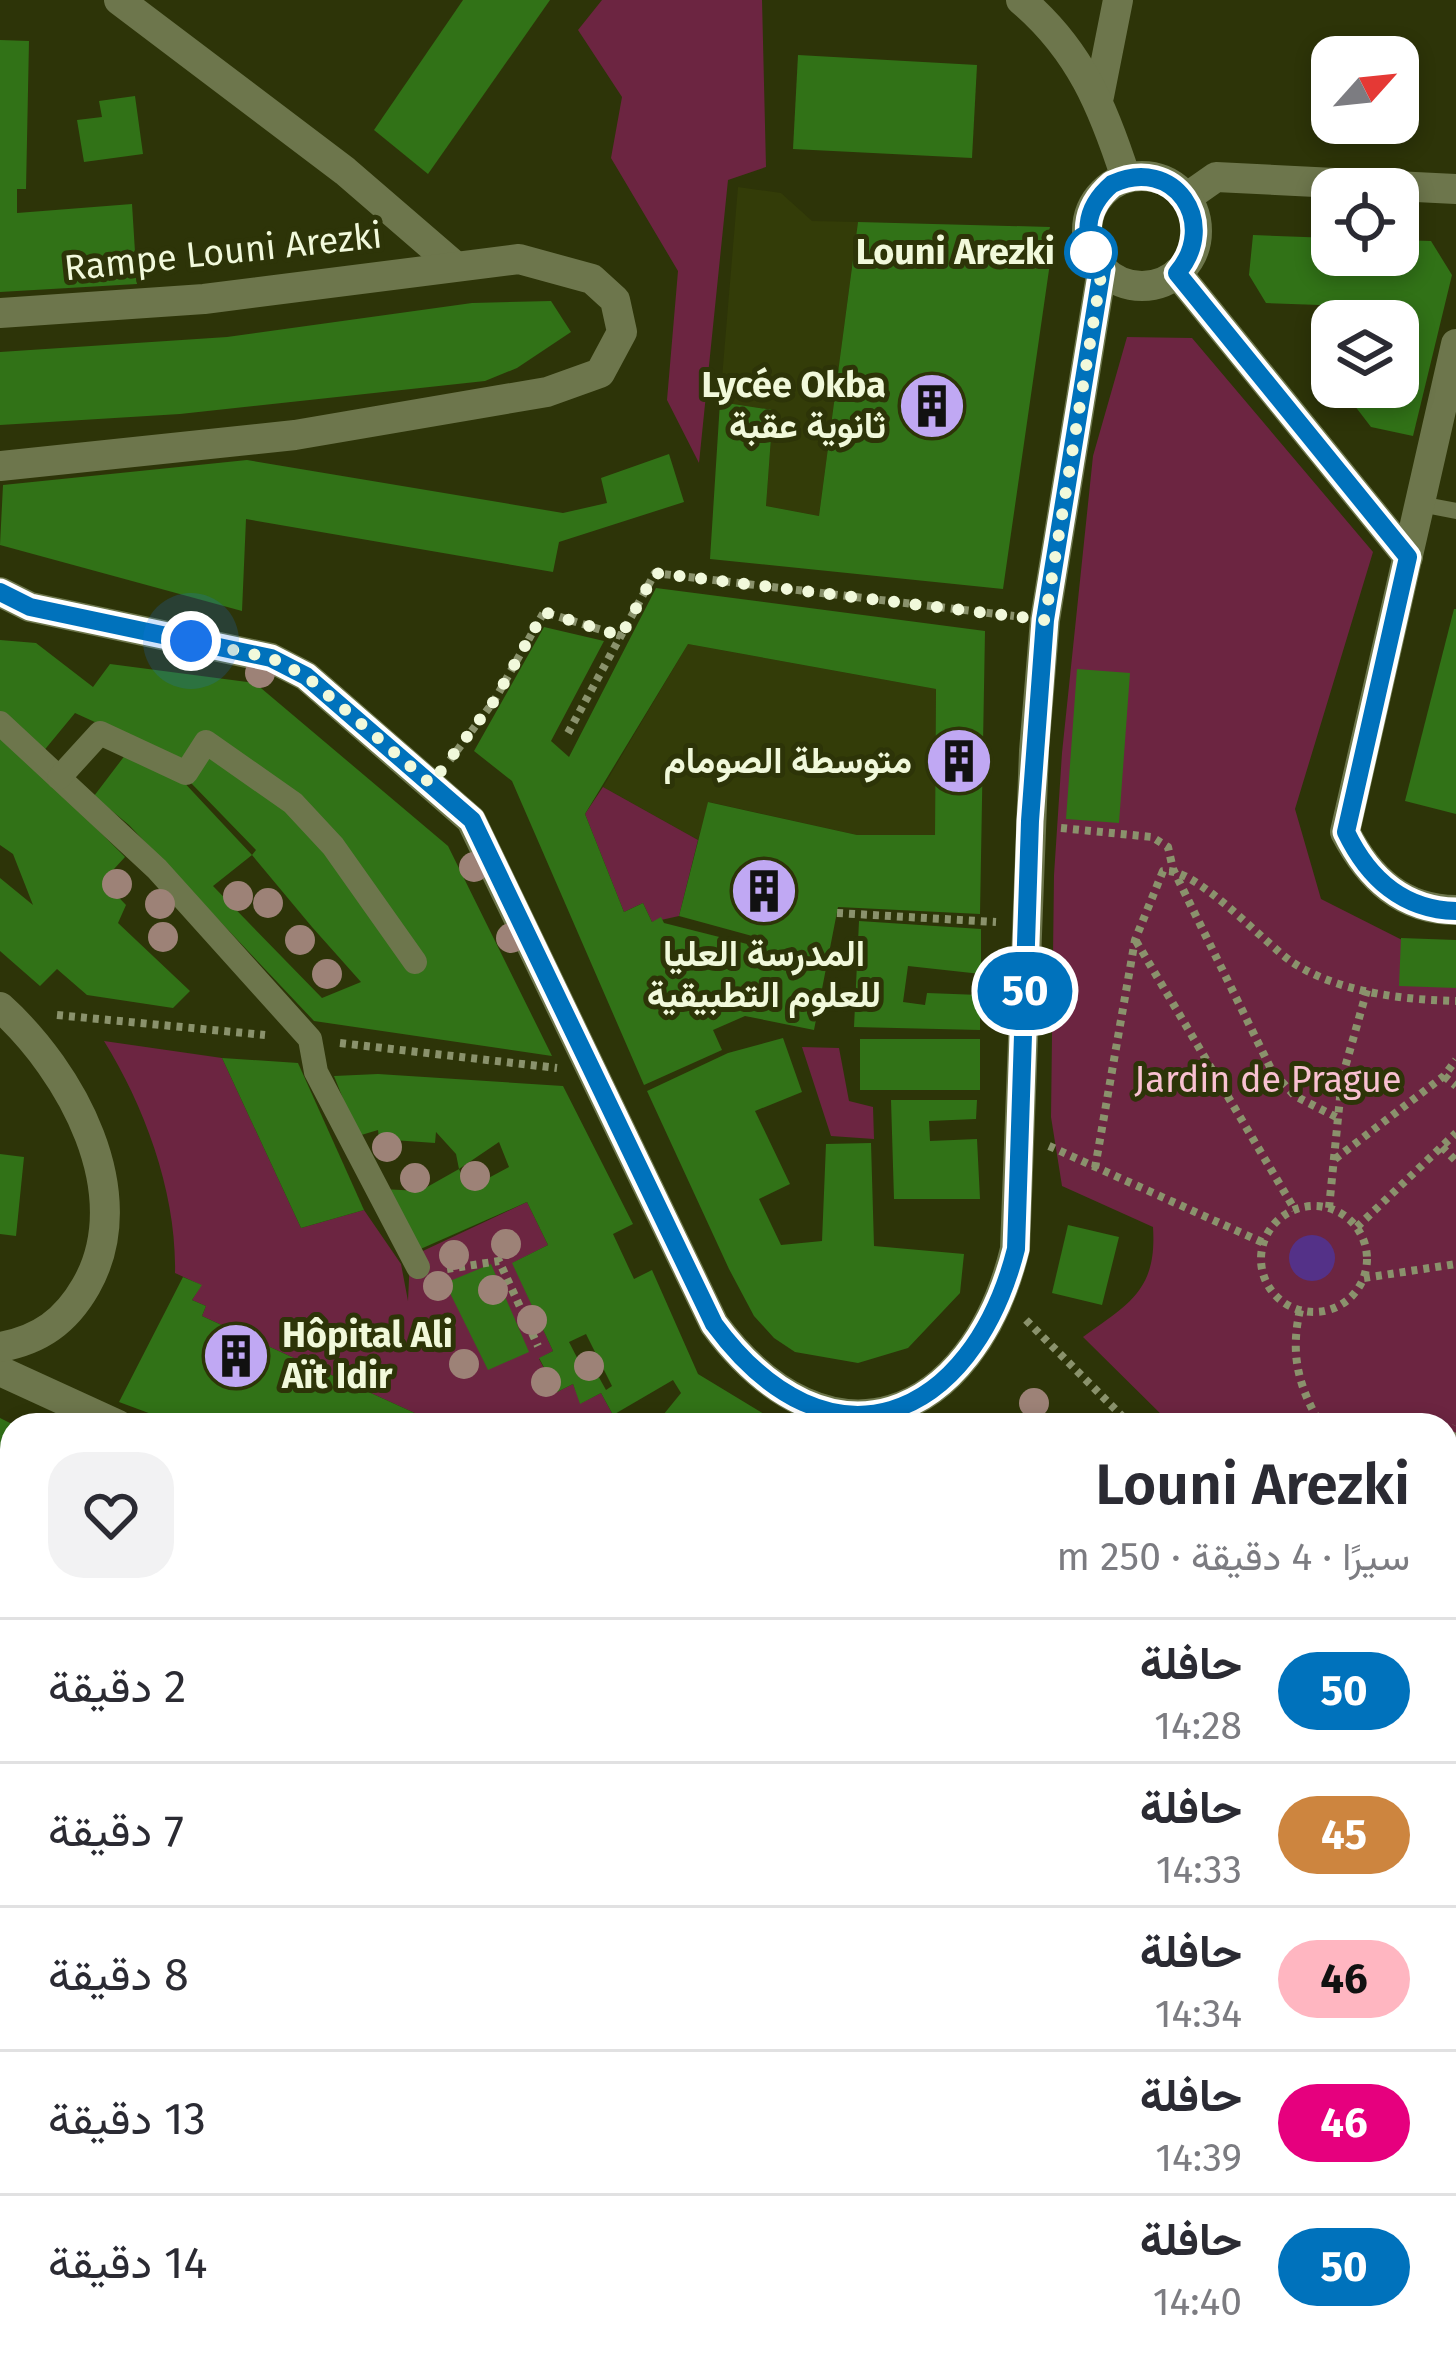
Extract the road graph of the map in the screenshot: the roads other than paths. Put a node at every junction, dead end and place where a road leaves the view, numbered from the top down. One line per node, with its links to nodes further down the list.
1 (119, 0): 8 (street)
2 (1021, 0): 4 (street)
3 (1118, 0): 4 (street)
4 (1099, 96): 5 (street)
5 (1126, 178): 7 (street); 9 (street)
6 (1456, 189): 7 (street)
7 (1186, 198): 10 (street)
8 (454, 265): 11 (street, Rampe Louni Arezki); 13 (street, Rampe Louni Arezki)
9 (1102, 269): 10 (street); 28 (street)
10 (1177, 273): 16 (street)
11 (0, 313)
12 (1456, 344): 14 (street)
13 (0, 466)
14 (1420, 503): 15 (lane); 16 (street)
15 (1456, 511)
16 (1408, 557): 20 (street)
17 (0, 592): 27 (street)
18 (0, 723): 19 (street)
19 (58, 778): 21 (street); 23 (street)
20 (1456, 910)
21 (416, 962)
22 (0, 1007): 24 (street)
23 (418, 1267)
24 (0, 1347)
25 (0, 1370): 26 (street)
26 (92, 1413)
27 (848, 1413)
28 (905, 1413)

